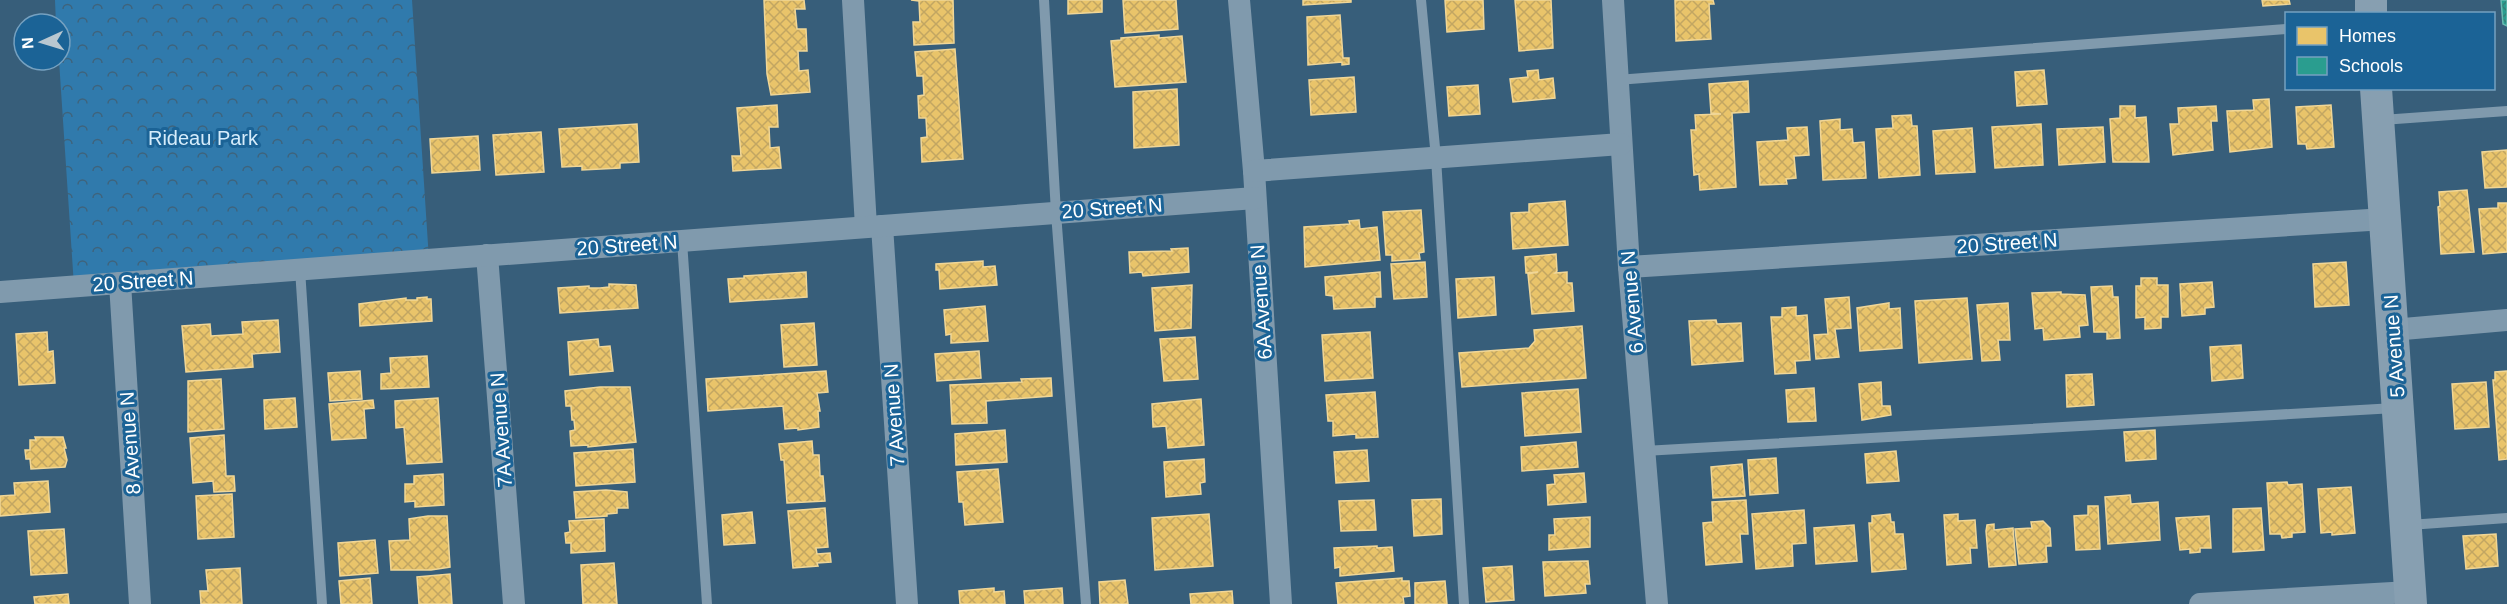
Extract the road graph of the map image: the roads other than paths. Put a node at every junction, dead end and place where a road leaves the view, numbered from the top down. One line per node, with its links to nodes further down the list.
1 (853, 0): 17 (street, 7 Avenue N)
2 (1044, 0): 15 (lane)
3 (1239, 0): 13 (street, 6A Avenue N)
4 (1421, 0): 12 (lane)
5 (1613, 0): 7 (street, 6 Avenue N)
6 (2285, 28): 7 (lane)
7 (1617, 80): 11 (street, 6 Avenue N)
8 (2376, 90): 10 (main road, 5 Avenue N)
9 (2507, 111): 10 (lane)
10 (2378, 121): 16 (main road, 5 Avenue N)
11 (1621, 144): 12 (street); 20 (street, 6 Avenue N)
12 (1436, 158): 13 (street); 38 (lane)
13 (1254, 171): 14 (street, 6A Avenue N)
14 (1255, 198): 15 (street, 20 Street N); 37 (street, 6A Avenue N)
15 (1056, 213): 17 (street, 20 Street N); 36 (lane)
16 (2385, 219): 20 (street, 20 Street N); 25 (main road, 5 Avenue N)
17 (874, 226): 18 (street, 20 Street N); 35 (street, 7 Avenue N)
18 (682, 241): 19 (street, 20 Street N); 34 (lane)
19 (487, 255): 21 (street, 20 Street N); 33 (street, 7A Avenue N)
20 (1629, 267): 27 (street, 6 Avenue N)
21 (300, 269): 22 (street, 20 Street N); 32 (lane)
22 (120, 283): 23 (street, 20 Street N); 31 (street, 8 Avenue N)
23 (0, 292)
24 (2507, 320): 25 (street)
25 (2392, 330): 26 (main road, 5 Avenue N)
26 (2398, 408): 27 (lane); 29 (main road, 5 Avenue N)
27 (1644, 451): 39 (street, 6 Avenue N)
28 (2507, 518): 29 (lane)
29 (2406, 525): 30 (main road, 5 Avenue N)
30 (2411, 598): 40 (street)
31 (140, 604)
32 (322, 604)
33 (514, 604)
34 (707, 604)
35 (907, 604)
36 (1086, 604)
37 (1281, 604)
38 (1464, 604)
39 (1657, 604)
40 (2200, 604)

